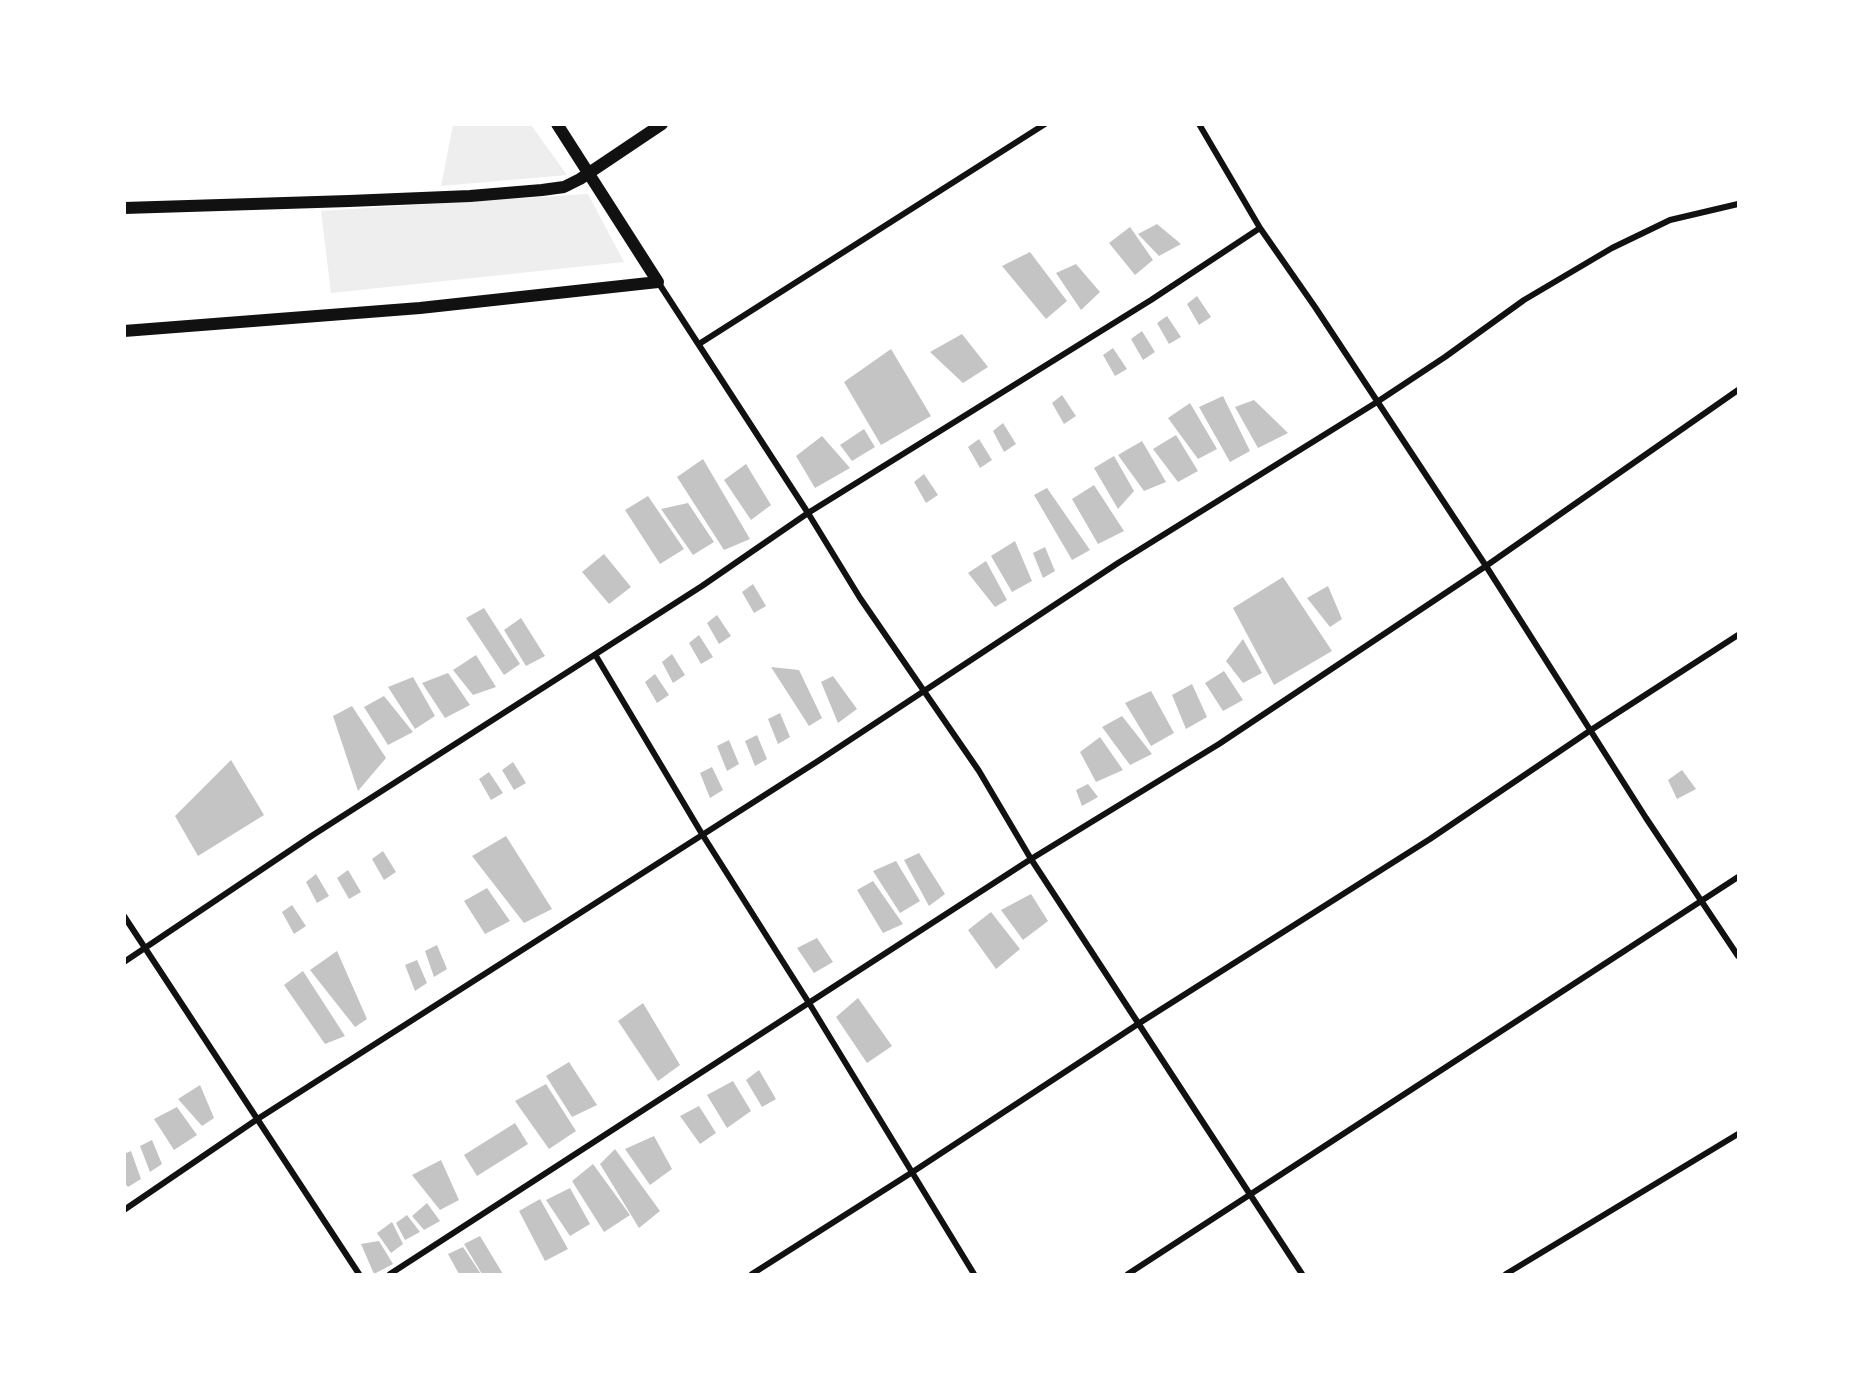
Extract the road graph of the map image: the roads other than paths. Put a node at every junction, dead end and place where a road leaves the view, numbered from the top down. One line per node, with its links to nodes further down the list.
1 (557, 124): 5 (main road)
2 (662, 124): 5 (main road)
3 (1045, 124): 11 (street)
4 (1199, 124): 8 (street)
5 (588, 173): 7 (main road); 9 (main road)
6 (1738, 204): 13 (street)
7 (124, 208)
8 (1260, 228): 13 (street); 14 (street)
9 (658, 282): 10 (main road); 11 (street)
10 (124, 331)
11 (699, 344): 14 (street)
12 (1738, 390): 15 (street)
13 (1377, 402): 15 (street); 18 (street)
14 (808, 513): 17 (street); 18 (street)
15 (1486, 566): 19 (street); 21 (street)
16 (1738, 635): 19 (street)
17 (596, 656): 20 (street); 25 (street)
18 (923, 691): 20 (street); 21 (street)
19 (1591, 730): 23 (street); 29 (street)
20 (702, 834): 28 (street); 30 (street)
21 (1031, 859): 28 (street); 29 (street)
22 (1738, 877): 23 (street)
23 (1702, 900): 26 (street); 33 (street)
24 (124, 916): 25 (street)
25 (146, 948): 27 (street); 30 (street)
26 (1738, 956)
27 (124, 962)
28 (808, 1003): 32 (street); 36 (street)
29 (1138, 1024): 32 (street); 33 (street)
30 (256, 1120): 34 (street); 35 (street)
31 (1738, 1134): 41 (street)
32 (911, 1173): 37 (street); 38 (street)
33 (1249, 1195): 39 (street); 40 (street)
34 (124, 1210)
35 (359, 1275)
36 (390, 1275)
37 (752, 1275)
38 (974, 1275)
39 (1128, 1275)
40 (1302, 1275)
41 (1506, 1275)

